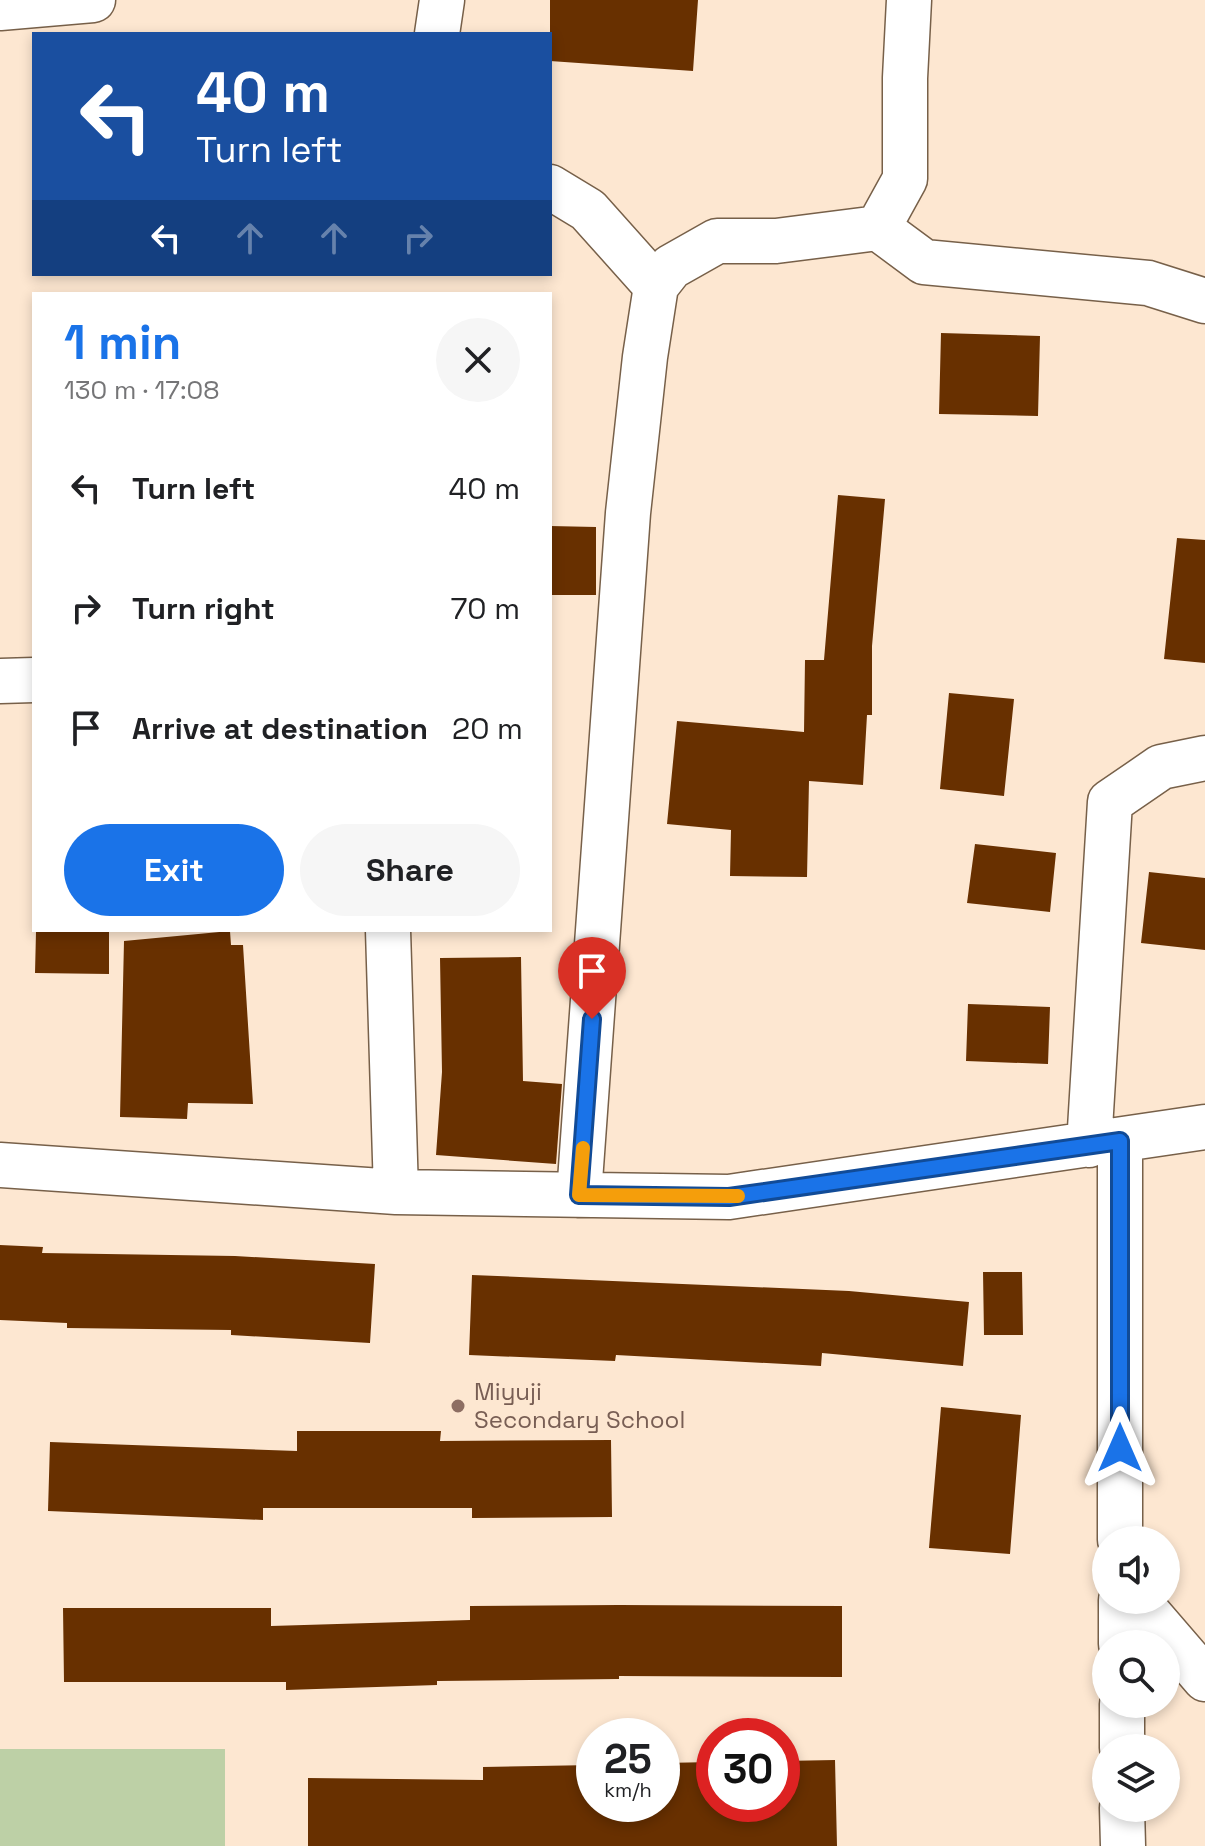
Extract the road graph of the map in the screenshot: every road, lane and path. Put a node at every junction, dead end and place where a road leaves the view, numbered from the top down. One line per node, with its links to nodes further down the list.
1 (93, 0): 4 (street)
2 (442, 0): 5 (street)
3 (909, 0): 7 (street)
4 (0, 8)
5 (437, 32)
6 (552, 188): 8 (street)
7 (878, 228): 8 (street); 9 (street)
8 (656, 286): 18 (street)
9 (1205, 301)
10 (32, 680): 11 (street)
11 (0, 681)
12 (1205, 758): 15 (street)
13 (388, 932): 17 (street)
14 (1205, 1127): 15 (street)
15 (1104, 1143): 18 (street); 19 (street)
16 (0, 1165): 17 (street)
17 (396, 1192): 18 (street)
18 (579, 1195)
19 (1119, 1526)
20 (1149, 1614): 21 (street)
21 (1205, 1679)
22 (1122, 1822): 23 (street)
23 (1123, 1846)

